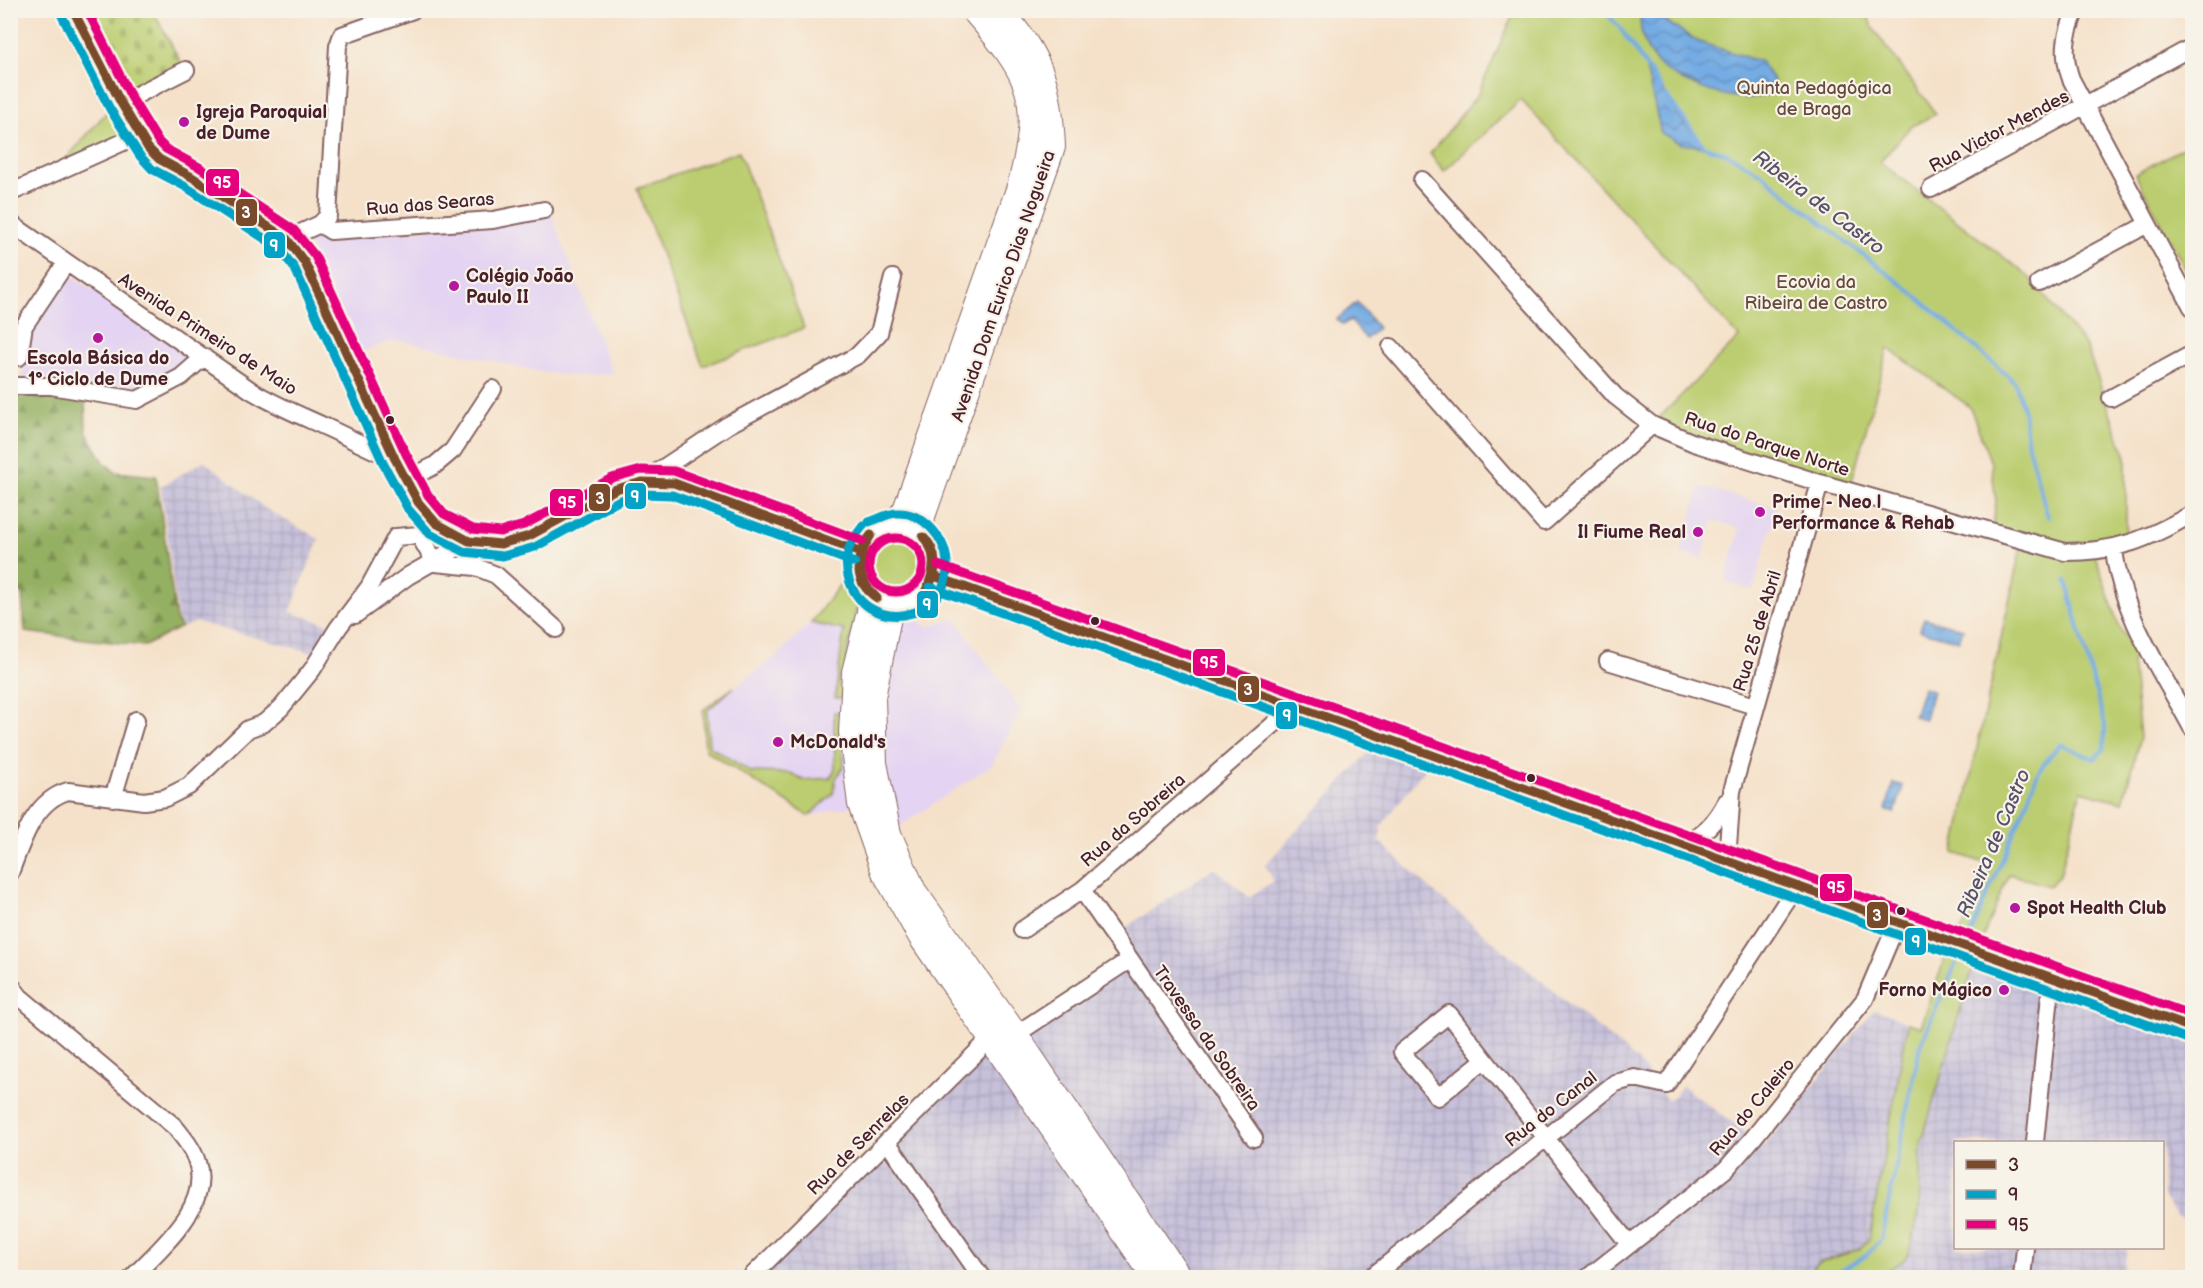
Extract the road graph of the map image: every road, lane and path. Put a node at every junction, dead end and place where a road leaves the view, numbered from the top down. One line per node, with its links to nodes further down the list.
1 (73, 10): 8 (street)
2 (413, 10): 16 (street)
3 (974, 10): 36 (main road, Avenida Dom Eurico Dias Nogueira)
4 (999, 10): 37 (main road, Avenida Dom Eurico Dias Nogueira)
5 (2076, 10): 9 (street)
6 (2193, 47): 9 (street, Rua Victor Mendes)
7 (186, 70): 8 (street)
8 (121, 103): 10 (street)
9 (2085, 106): 12 (street, Rua Victor Mendes); 17 (street)
10 (139, 135): 13 (street); 18 (street)
11 (1422, 180): 30 (street, Rua do Parque Norte)
12 (1931, 189)
13 (10, 193)
14 (544, 210): 16 (street, Rua das Searas)
15 (10, 223): 19 (street, Avenida Primeiro de Maio)
16 (320, 224): 18 (street)
17 (2148, 224): 21 (street); 22 (street)
18 (287, 239): 31 (street)
19 (66, 263): 25 (street); 26 (street, Avenida Primeiro de Maio)
20 (893, 278): 33 (street)
21 (2039, 283)
22 (2193, 307)
23 (1391, 347): 30 (street)
24 (2193, 354): 29 (street)
25 (20, 357)
26 (204, 357): 27 (street); 31 (street, Avenida Primeiro de Maio)
27 (10, 386)
28 (493, 389): 32 (street)
29 (2111, 398)
30 (1652, 425): 34 (street, Rua do Parque Norte)
31 (395, 459): 32 (street)
32 (406, 480): 38 (street)
33 (642, 482): 38 (street); 40 (street)
34 (1820, 483): 39 (street, Rua do Parque Norte); 49 (street, Rua 25 de Abril)
35 (2193, 514): 39 (street, Rua do Parque Norte)
36 (894, 525): 37 (main road); 40 (main road)
37 (921, 534): 42 (main road)
38 (469, 541): 41 (street)
39 (2114, 549): 51 (street)
40 (859, 552): 43 (main road)
41 (435, 562): 45 (street); 45 (street); 46 (street)
42 (934, 576): 44 (main road); 48 (street)
43 (871, 595): 44 (main road); 65 (main road)
44 (897, 604): 65 (main road)
45 (338, 628): 53 (street)
46 (556, 629)
47 (1608, 661): 49 (street)
48 (1295, 706): 54 (street); 58 (street, Rua da Sobreira)
49 (1755, 706): 52 (street, Rua 25 de Abril)
50 (136, 720): 53 (street)
51 (2193, 728)
52 (1732, 791): 54 (street, Rua 25 de Abril); 56 (street, Rua 25 de Abril)
53 (113, 798): 55 (street)
54 (1682, 844): 56 (street)
55 (12, 864)
56 (1733, 865): 57 (street)
57 (1796, 887): 59 (street); 67 (street, Rua do Canal)
58 (1082, 890): 60 (street); 61 (street, Rua da Sobreira)
59 (1898, 921): 62 (street); 71 (street, Rua do Caleiro)
60 (1022, 930)
61 (1129, 960): 65 (street); 68 (street, Travessa da Sobreira)
62 (2052, 976): 64 (street); 69 (street)
63 (10, 984): 74 (street)
64 (2193, 1028)
65 (1004, 1036): 70 (street, Rua de Senrelas); 76 (main road); 77 (main road)
66 (1484, 1060): 66 (street); 67 (street)
67 (1548, 1137): 71 (street); 78 (street, Rua do Canal)
68 (1254, 1138)
69 (2036, 1141)
70 (888, 1143): 73 (street, Rua de Senrelas); 75 (street)
71 (1629, 1244): 79 (street, Rua do Caleiro)
72 (2025, 1249): 80 (street)
73 (751, 1277)
74 (132, 1278)
75 (982, 1278)
76 (1155, 1278)
77 (1179, 1278)
78 (1370, 1278)
79 (1587, 1278)
80 (2022, 1278)

